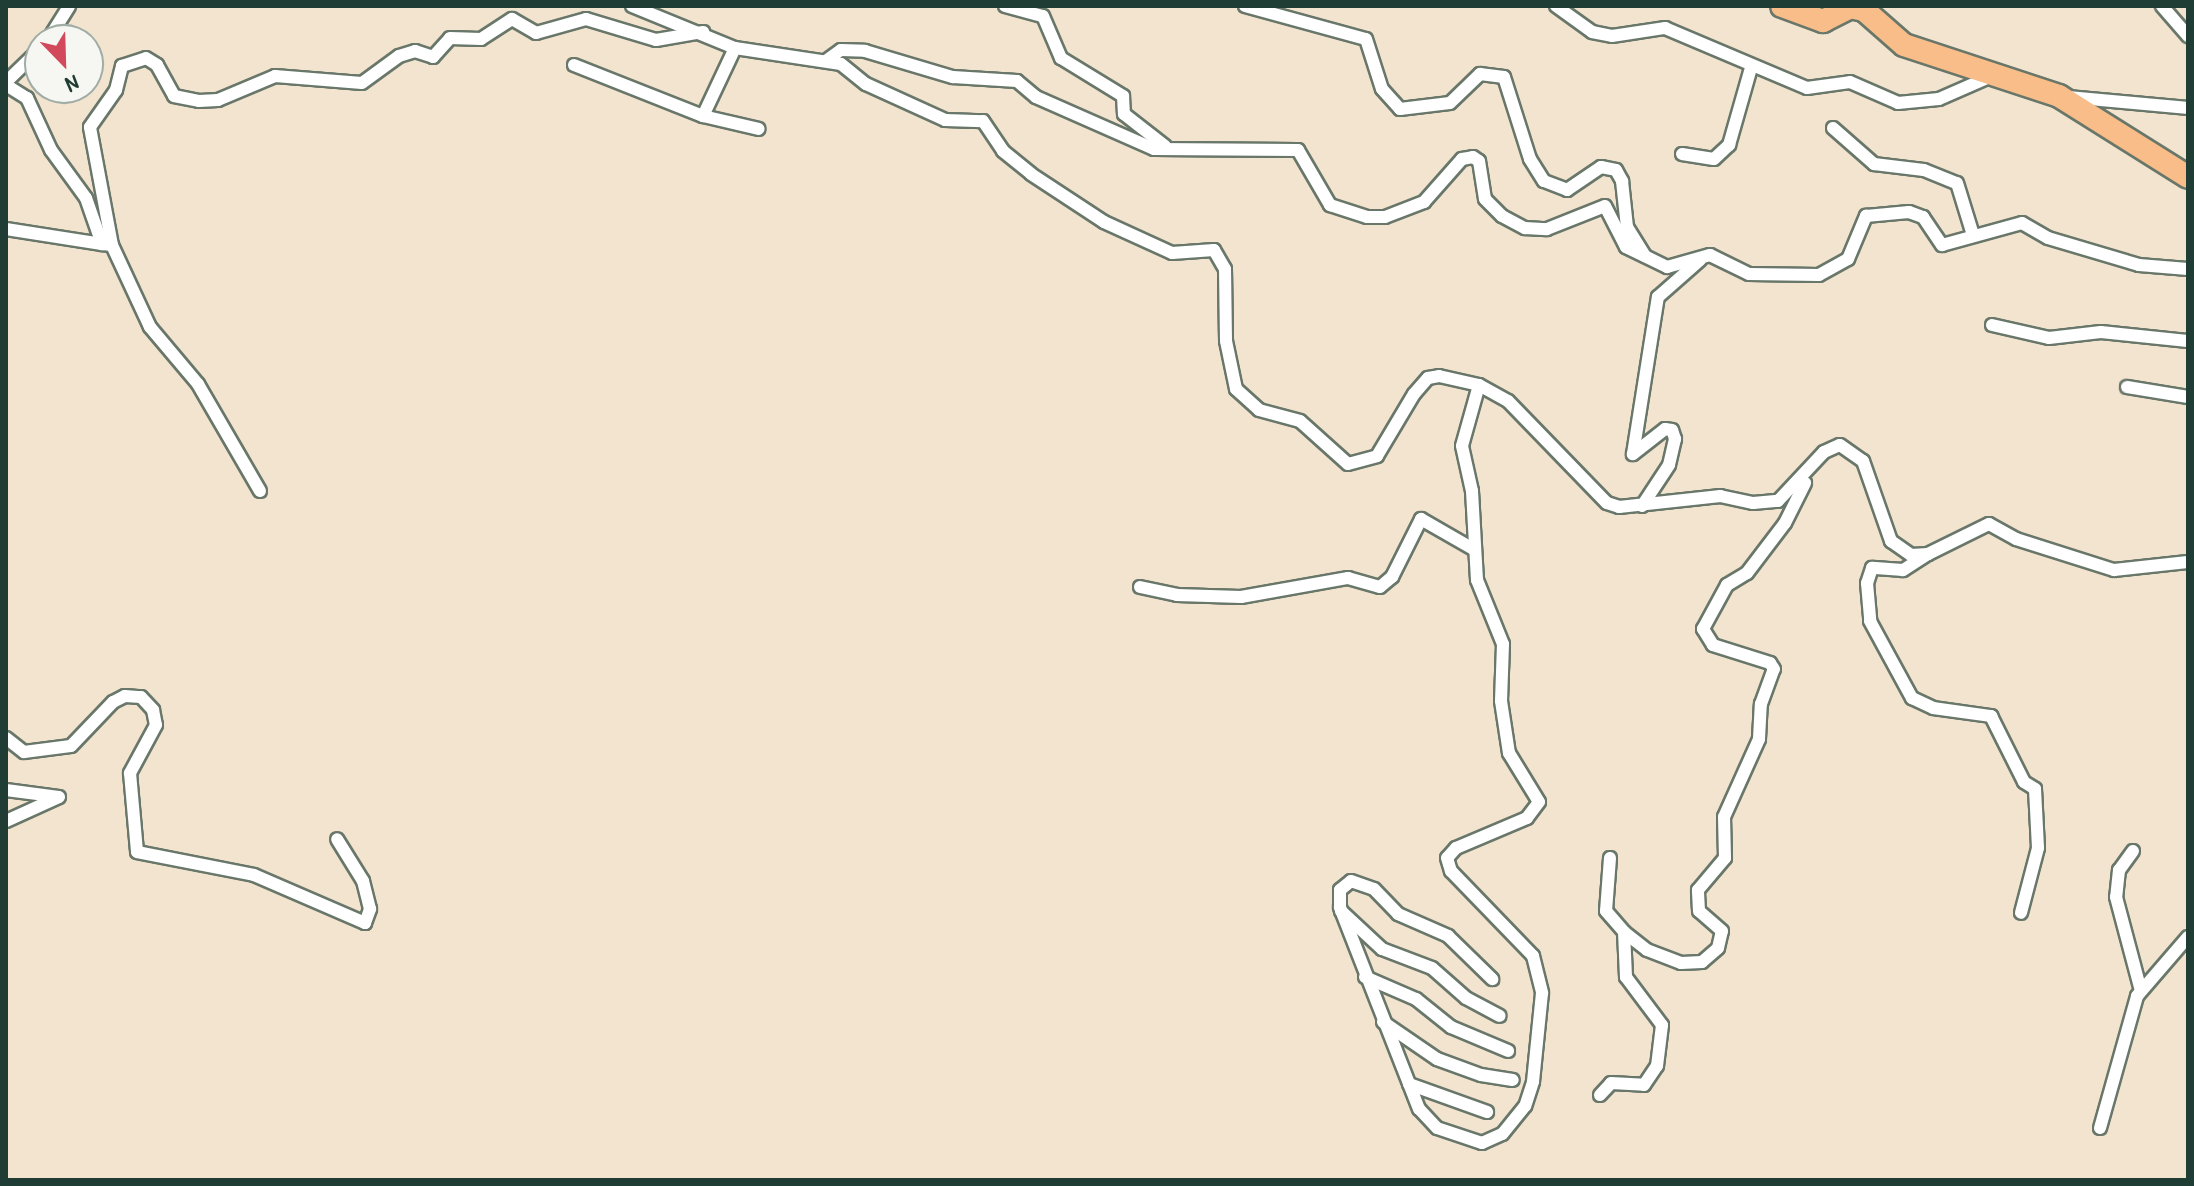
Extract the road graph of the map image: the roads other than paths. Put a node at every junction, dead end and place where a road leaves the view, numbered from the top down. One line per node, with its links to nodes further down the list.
1 (69, 6): 8 (street)
2 (632, 6): 9 (street)
3 (1005, 6): 23 (street)
4 (1245, 6): 30 (street)
5 (1556, 6): 15 (street)
6 (1782, 6): 16 (highway)
7 (2162, 6): 10 (street)
8 (58, 24)
9 (703, 32): 11 (street); 28 (street)
10 (2188, 36)
11 (735, 48): 12 (street); 20 (street)
12 (827, 60): 23 (street); 34 (street)
13 (24, 65): 17 (street)
14 (574, 65): 20 (street)
15 (1751, 68): 16 (street); 24 (street)
16 (1995, 74): 18 (highway)
17 (6, 83): 28 (street)
18 (2059, 96): 19 (street); 25 (highway)
19 (2188, 108)
20 (703, 116): 22 (street)
21 (1833, 128): 27 (street)
22 (759, 129)
23 (1183, 153): 30 (street)
24 (1682, 154)
25 (2188, 177)
26 (6, 229): 28 (street)
27 (1973, 235): 29 (street); 31 (street)
28 (107, 245): 38 (street)
29 (1706, 255): 30 (street); 39 (street)
30 (1647, 258)
31 (2188, 269)
32 (1992, 325): 33 (street)
33 (2188, 341)
34 (1479, 385): 39 (street); 40 (street)
35 (2127, 387): 36 (street)
36 (2188, 397)
37 (1811, 469): 39 (street); 41 (street); 52 (street)
38 (260, 491)
39 (1642, 506)
40 (1475, 550): 43 (street); 61 (street)
41 (1928, 554): 42 (street); 51 (street)
42 (2188, 562)
43 (1140, 587)
44 (9, 747): 47 (street)
45 (6, 790): 46 (street)
46 (6, 821)
47 (337, 839)
48 (2133, 851): 56 (street)
49 (1610, 858): 52 (street)
50 (1341, 911): 54 (street); 55 (street); 57 (street)
51 (2021, 913)
52 (1624, 932): 62 (street)
53 (2188, 937): 56 (street)
54 (1365, 977): 58 (street); 59 (street)
55 (1492, 979)
56 (2141, 991): 64 (street)
57 (1500, 1016)
58 (1383, 1022): 60 (street); 61 (street)
59 (1508, 1051)
60 (1513, 1080)
61 (1409, 1084): 63 (street)
62 (1600, 1095)
63 (1487, 1112)
64 (2100, 1128)

